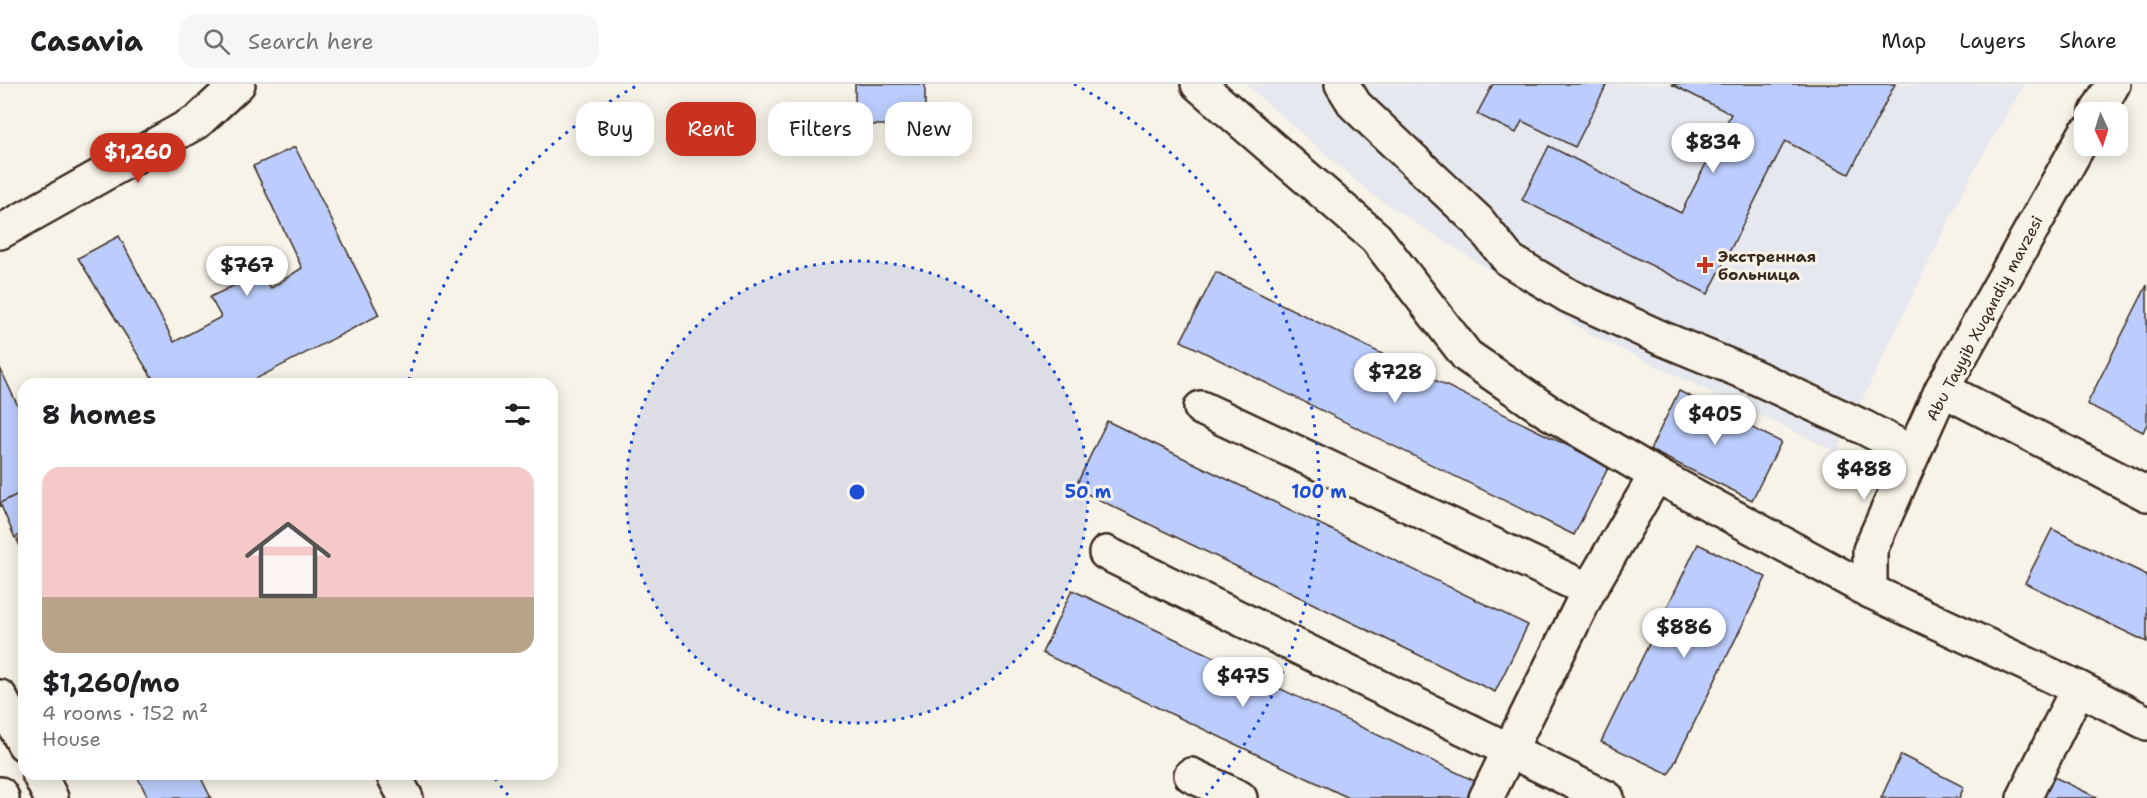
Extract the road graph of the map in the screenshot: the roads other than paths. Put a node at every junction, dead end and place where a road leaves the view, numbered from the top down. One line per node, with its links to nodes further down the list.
1 (238, 84): 7 (street)
2 (1198, 84): 11 (street)
3 (1342, 84): 10 (street)
4 (2113, 84): 5 (street)
5 (2103, 102)
6 (2074, 154): 8 (street, Abu Tayyib Xuqandiy mavzesi)
7 (0, 232)
8 (1942, 389): 10 (street, Abu Tayyib Xuqandiy mavzesi); 12 (street)
9 (1202, 408): 14 (street)
10 (1913, 453): 15 (street, Abu Tayyib Xuqandiy mavzesi)
11 (1656, 475): 14 (street); 15 (street)
12 (2147, 494)
13 (1106, 553): 20 (street)
14 (1589, 590): 20 (street)
15 (1870, 591): 16 (street)
16 (2078, 688): 18 (street); 30 (street)
17 (0, 697): 19 (street)
18 (2147, 723)
19 (18, 732)
20 (1511, 750): 24 (street); 28 (street)
21 (1191, 775): 27 (street)
22 (42, 780): 25 (street)
23 (396, 780): 26 (street)
24 (1557, 787): 29 (street)
25 (51, 798)
26 (406, 798)
27 (1240, 798)
28 (1486, 798)
29 (1607, 798)
30 (2024, 798)

